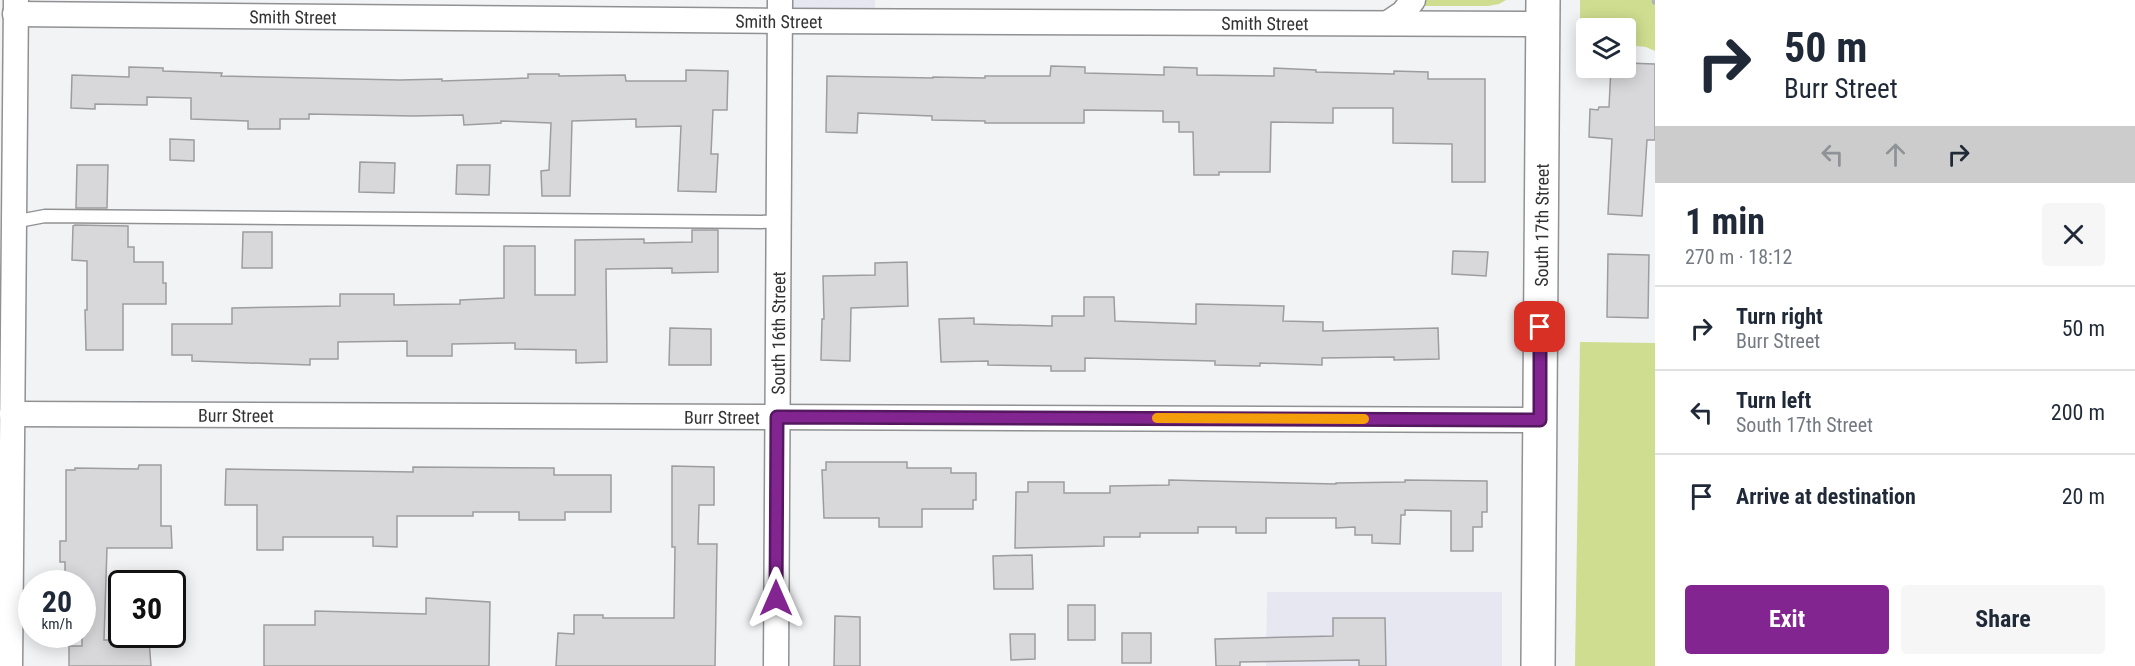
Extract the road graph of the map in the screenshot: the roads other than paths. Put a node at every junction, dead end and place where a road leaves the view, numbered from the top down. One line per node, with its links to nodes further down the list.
1 (1413, 0): 6 (street)
2 (15, 7): 3 (street, Smith Street); 7 (street)
3 (402, 9): 4 (street, Smith Street)
4 (780, 10): 6 (street, Smith Street); 8 (street, South 16th Street)
5 (1543, 12): 6 (street, Smith Street); 11 (main road, South 17th Street)
6 (1388, 23)
7 (7, 222): 8 (lane); 9 (street)
8 (779, 222): 10 (street, South 16th Street)
9 (12, 414): 10 (street, Burr Street); 12 (street)
10 (777, 417): 11 (street, Burr Street); 13 (street, South 16th Street)
11 (1540, 420): 14 (main road, South 17th Street)
12 (10, 666)
13 (776, 666)
14 (1538, 666)

